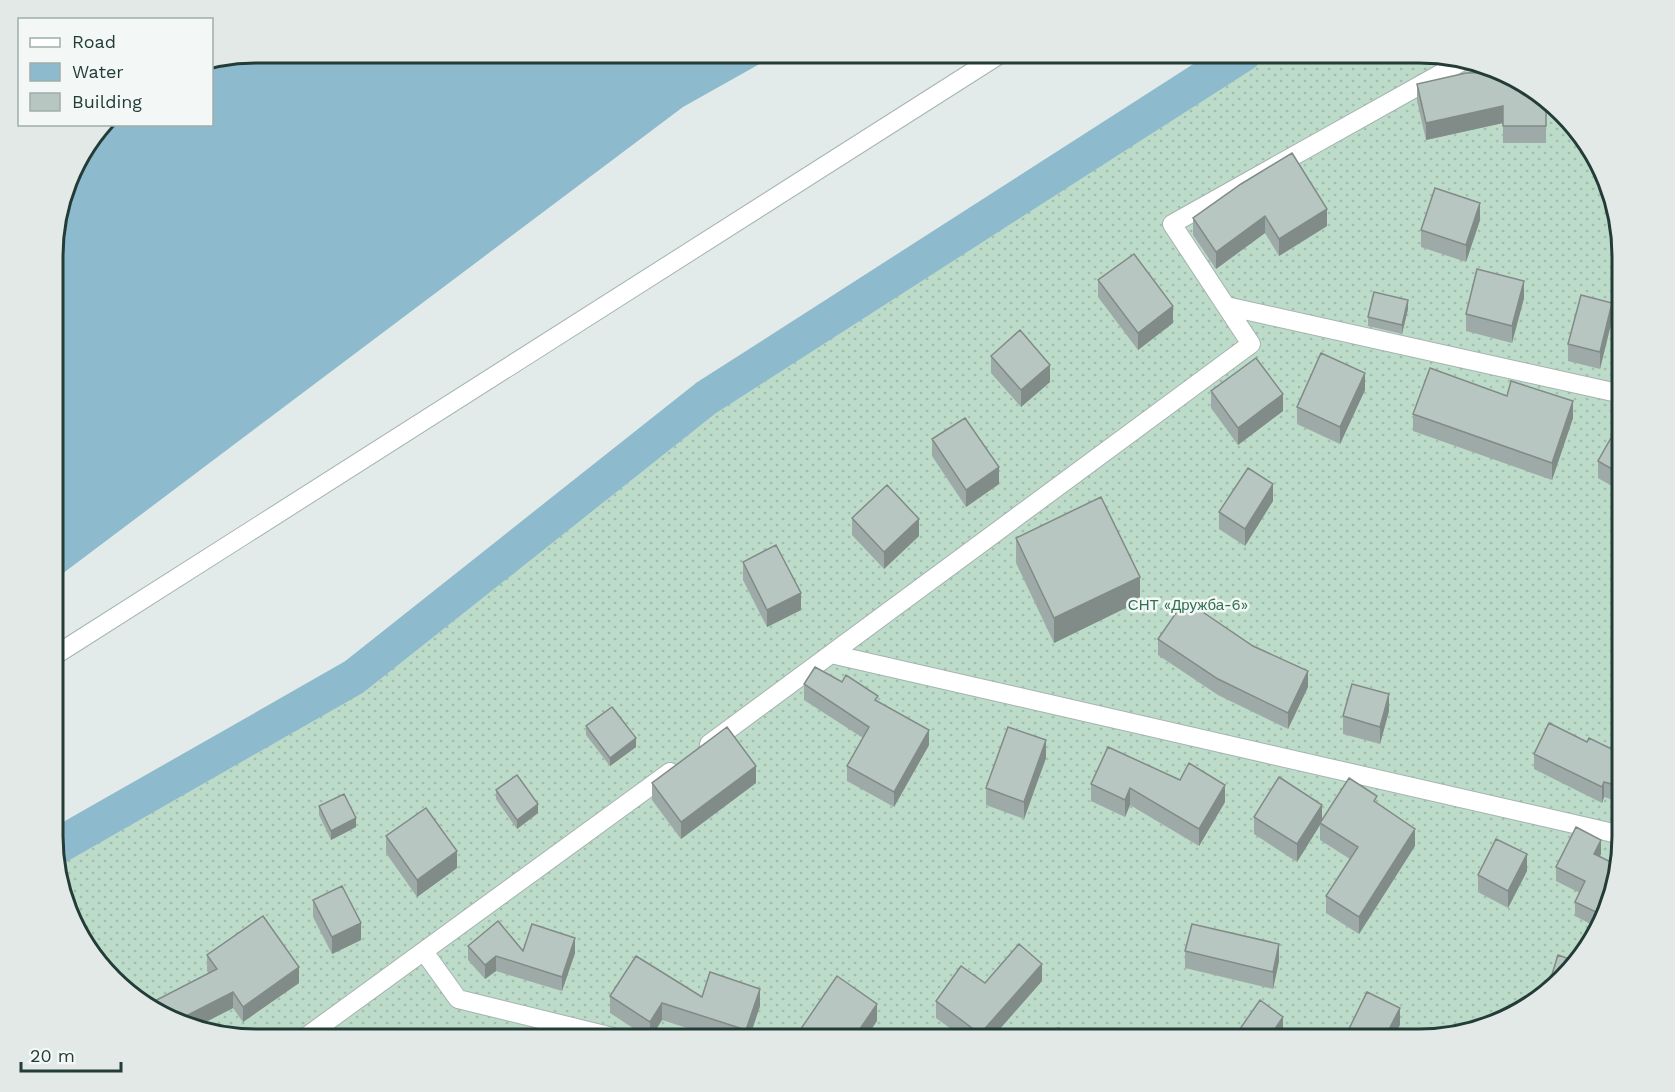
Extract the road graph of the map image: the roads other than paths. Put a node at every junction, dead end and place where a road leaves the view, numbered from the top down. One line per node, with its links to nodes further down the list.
1 (985, 63): 5 (street)
2 (1453, 67): 3 (street)
3 (1226, 306): 4 (street); 6 (street)
4 (1612, 392)
5 (63, 650)
6 (831, 654): 7 (street); 8 (street)
7 (1612, 833)
8 (425, 953): 9 (street); 10 (street)
9 (318, 1029)
10 (580, 1029)

